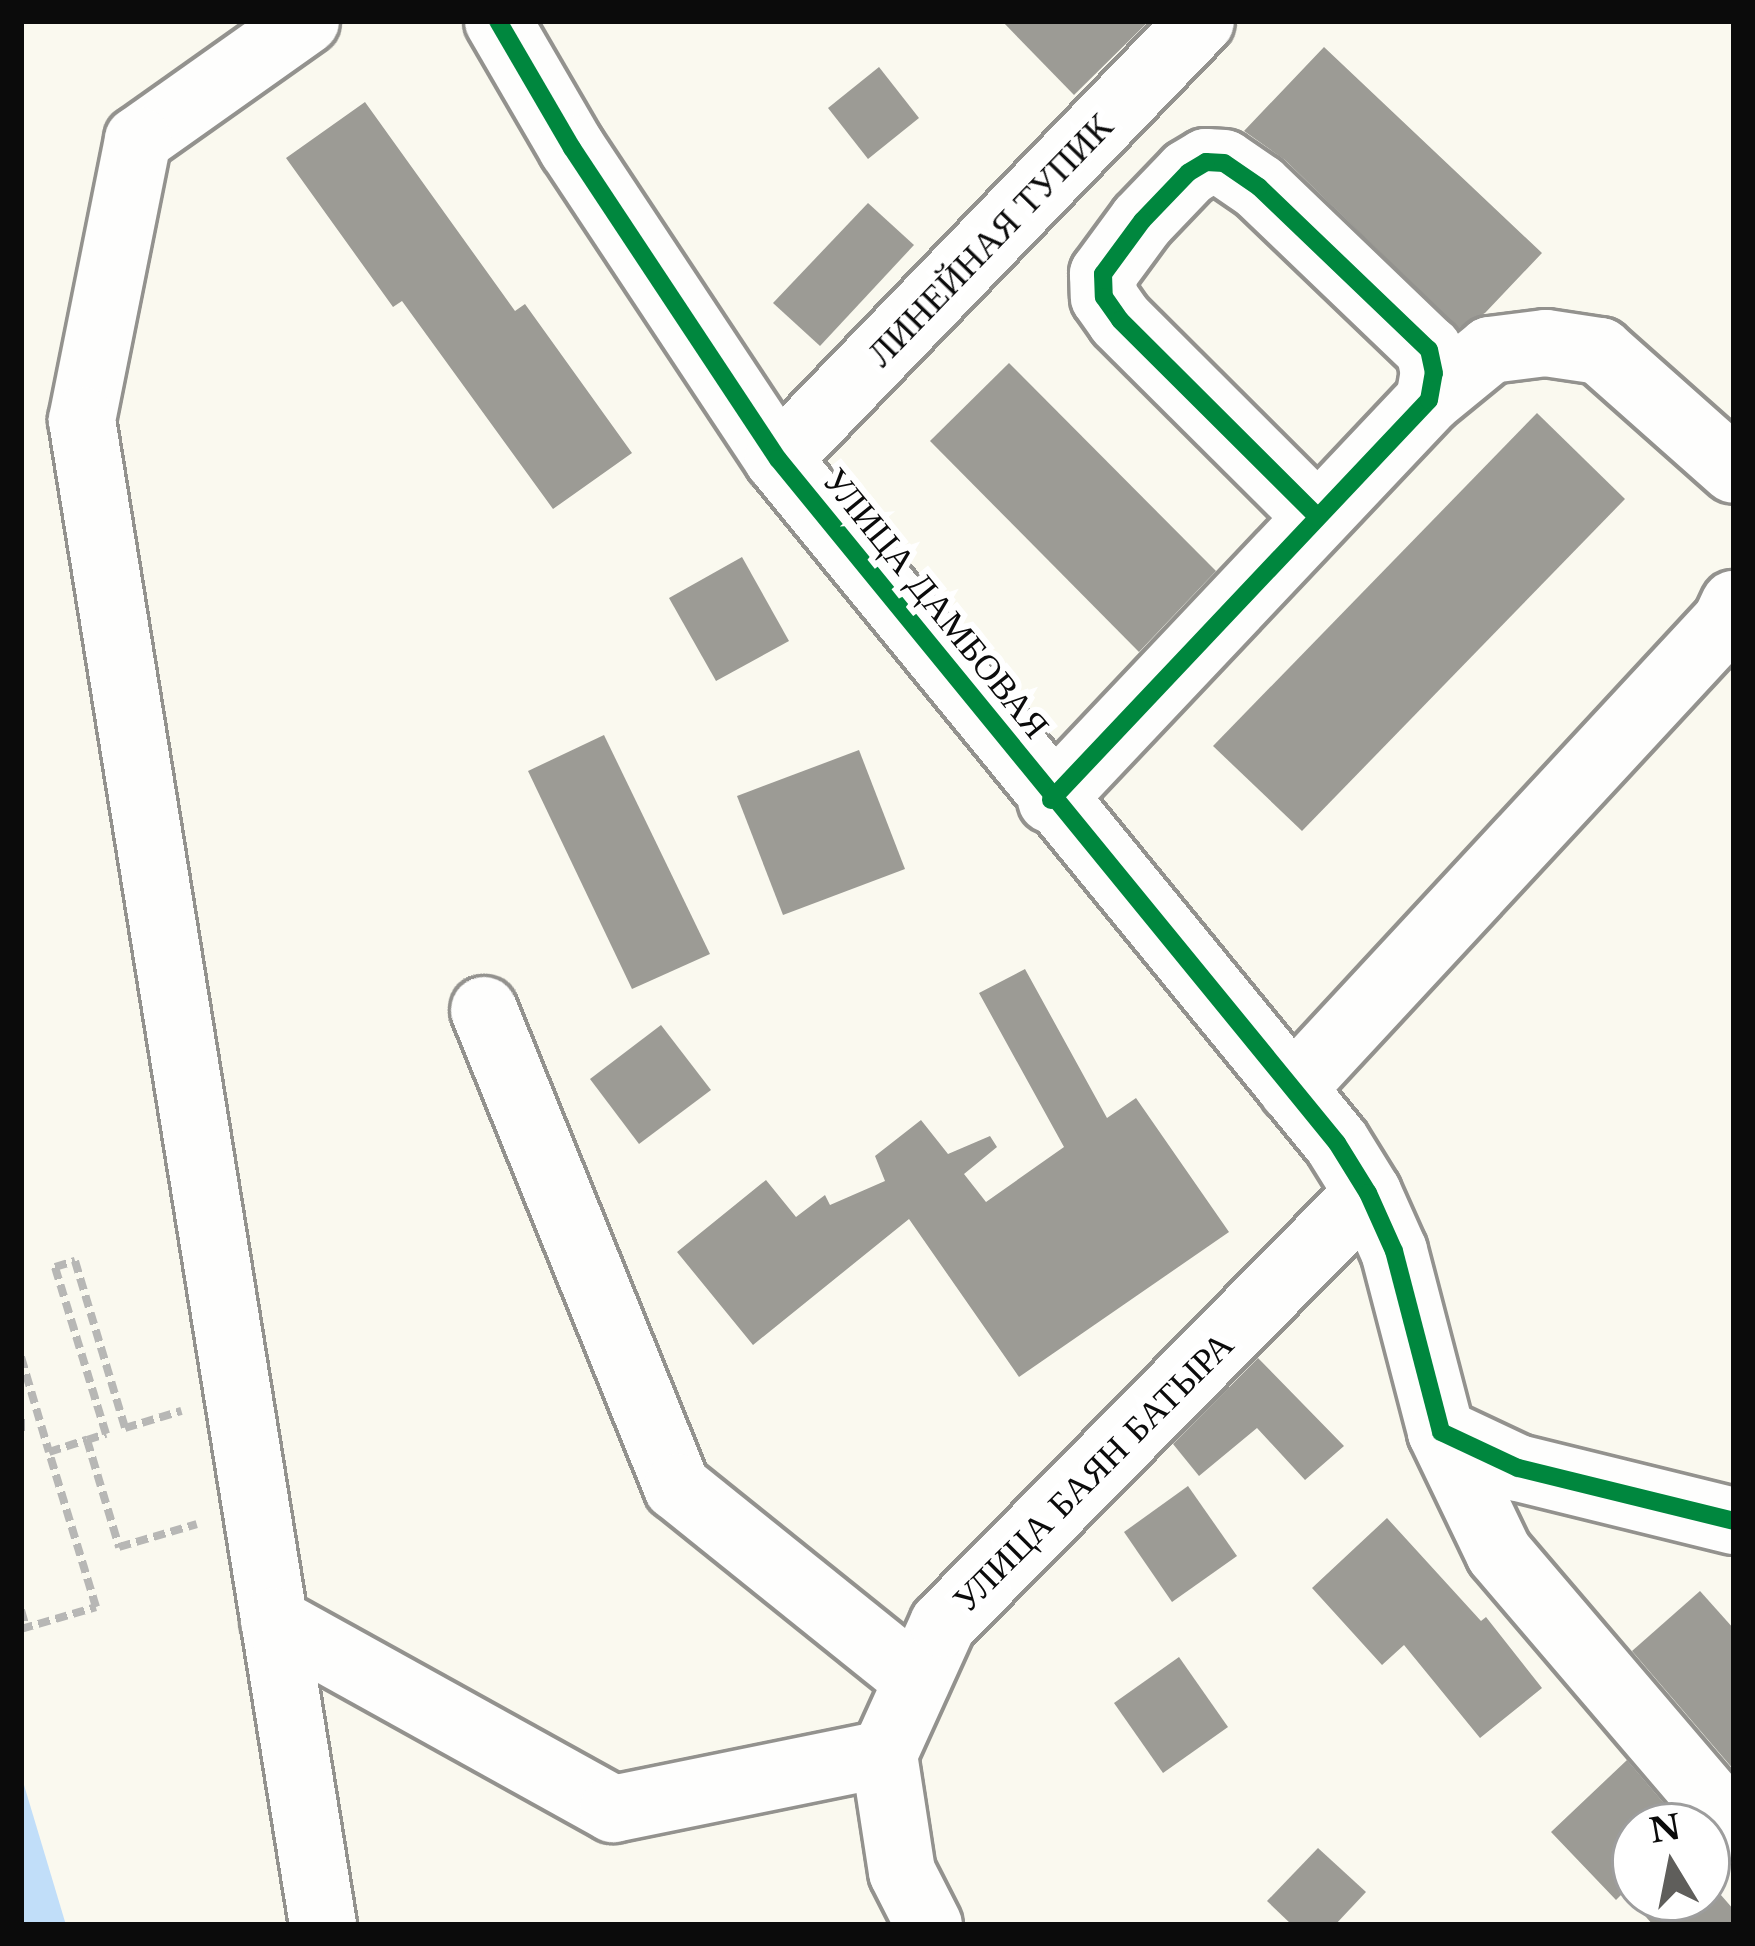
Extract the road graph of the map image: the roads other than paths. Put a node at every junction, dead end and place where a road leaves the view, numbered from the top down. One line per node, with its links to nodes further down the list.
1 (306, 21): 15 (street)
2 (498, 21): 5 (street, УЛИЦА ДАМБОВАЯ)
3 (1201, 21): 5 (street, ЛИНЕЙНАЯ ТУПИК)
4 (1429, 400): 6 (street); 7 (street); 7 (street)
5 (778, 459): 9 (street, УЛИЦА ДАМБОВАЯ)
6 (1734, 470)
7 (1318, 517): 9 (street)
8 (1734, 604): 11 (street)
9 (1052, 800): 11 (street, УЛИЦА ДАМБОВАЯ)
10 (484, 1010): 16 (street)
11 (1292, 1089): 12 (street, УЛИЦА ДАМБОВАЯ)
12 (1368, 1193): 13 (street, УЛИЦА ДАМБОВАЯ); 16 (street, УЛИЦА БАЯН БАТЫРА)
13 (1441, 1432): 14 (street); 18 (street, УЛИЦА ДАМБОВАЯ)
14 (1734, 1521)
15 (274, 1621): 17 (street); 19 (street)
16 (917, 1680): 17 (street, УЛИЦА БАЯН БАТЫРА)
17 (884, 1754): 20 (street)
18 (1734, 1828)
19 (323, 1925)
20 (929, 1925)

